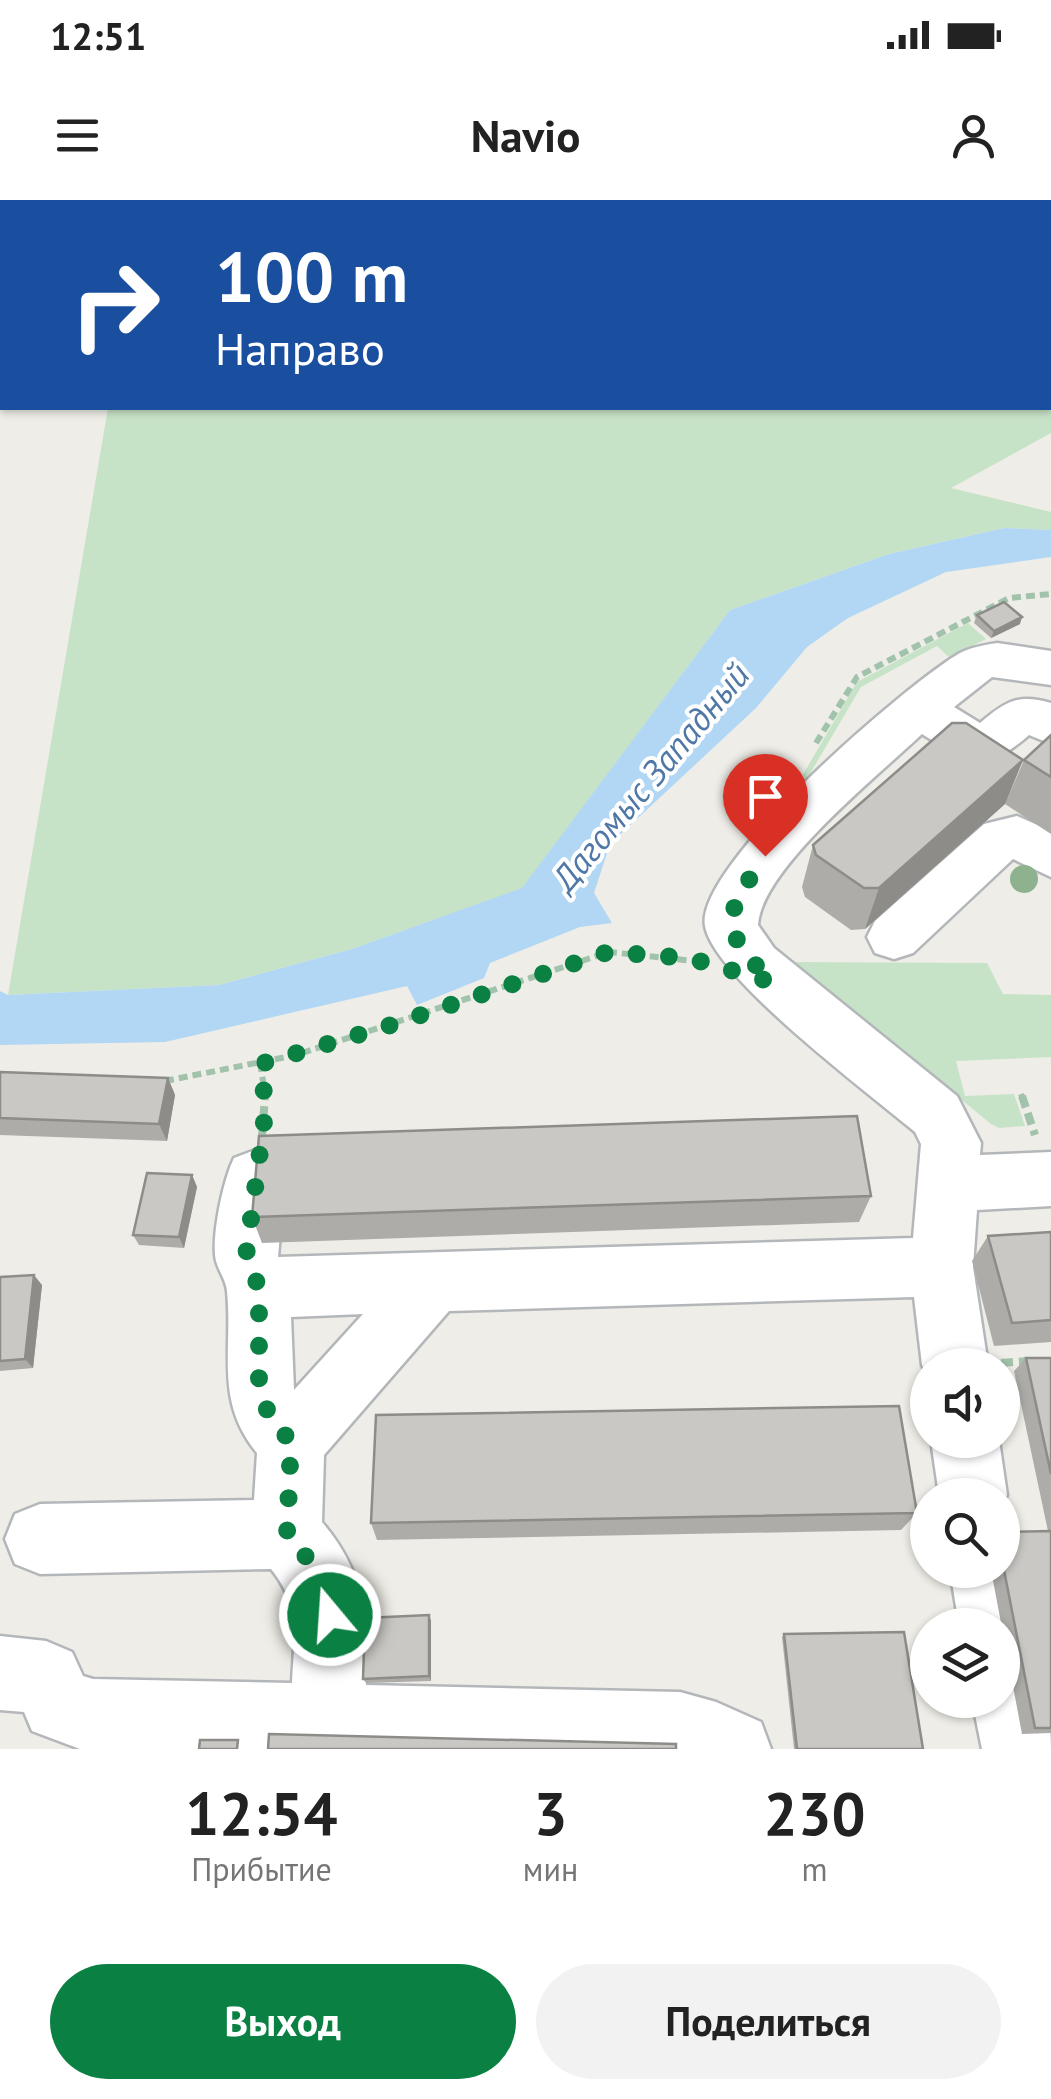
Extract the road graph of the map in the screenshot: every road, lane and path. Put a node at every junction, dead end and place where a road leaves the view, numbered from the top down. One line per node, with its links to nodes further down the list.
1 (1051, 668): 2 (street)
2 (920, 709): 3 (street); 6 (street)
3 (1051, 726)
4 (1051, 857): 5 (street)
5 (894, 937)
6 (772, 982): 7 (path); 12 (street)
7 (260, 1064): 8 (path); 11 (path)
8 (152, 1083)
9 (1021, 1094): 10 (path)
10 (1043, 1158): 12 (street)
11 (254, 1178): 15 (street)
12 (948, 1184): 13 (street)
13 (942, 1267): 14 (street); 16 (street)
14 (434, 1282): 15 (street); 17 (street)
15 (259, 1288): 17 (street)
16 (953, 1348)
17 (291, 1442): 18 (street)
18 (287, 1534): 19 (street); 22 (street)
19 (40, 1539)
20 (0, 1674): 22 (street)
21 (1013, 1718): 24 (street)
22 (328, 1724): 23 (street)
23 (734, 1749)
24 (1019, 1749)

